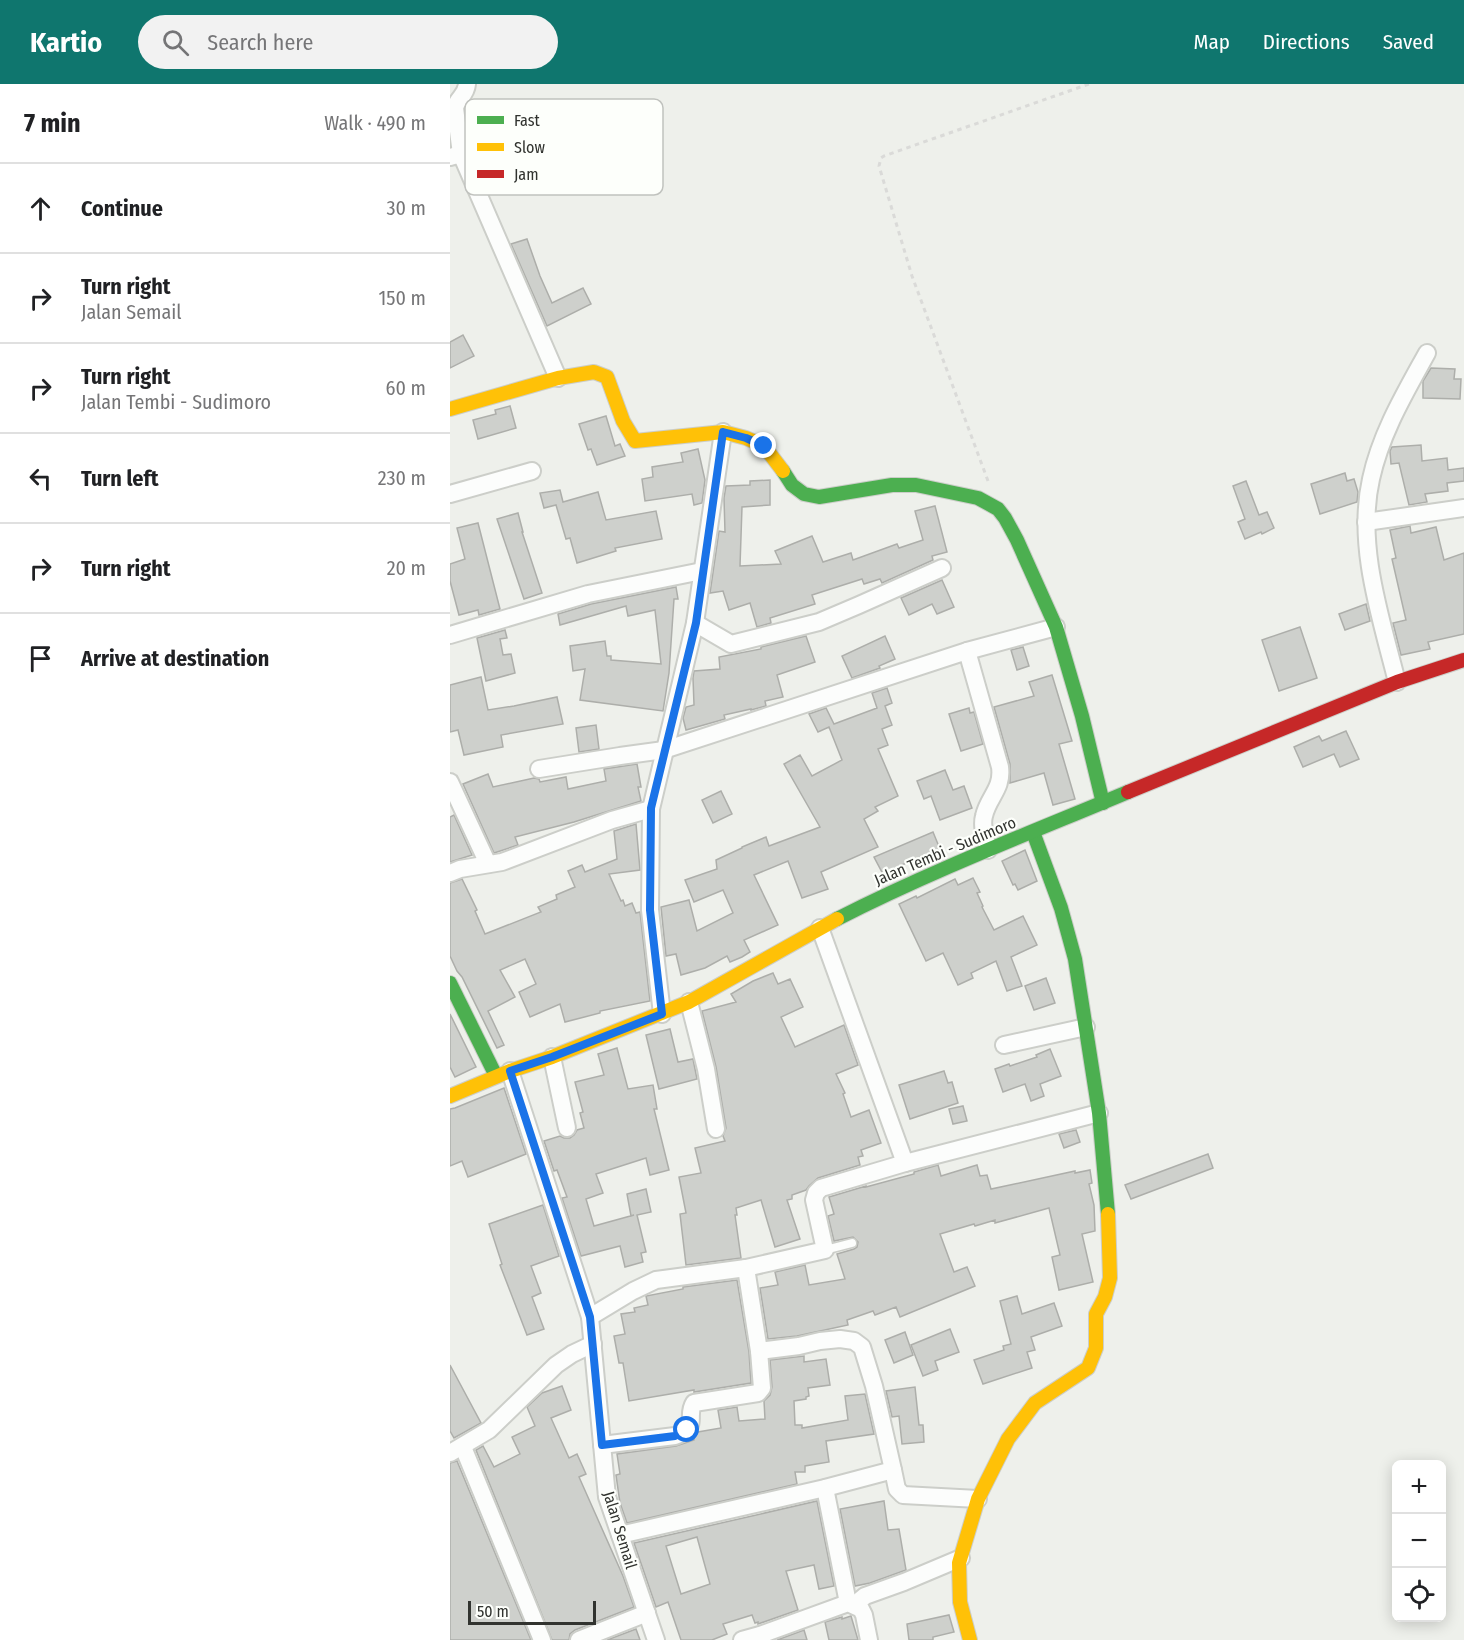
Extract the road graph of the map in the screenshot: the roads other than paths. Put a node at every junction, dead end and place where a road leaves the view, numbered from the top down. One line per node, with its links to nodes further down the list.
1 (467, 84): 2 (street)
2 (456, 155): 3 (street)
3 (465, 175)
4 (474, 195): 6 (street)
5 (1427, 353): 12 (street)
6 (558, 378): 7 (street); 8 (street)
7 (450, 409)
8 (723, 432): 14 (street); 16 (street)
9 (532, 471): 10 (street)
10 (450, 494)
11 (1464, 508): 12 (street)
12 (1366, 522): 20 (street)
13 (942, 568): 15 (street)
14 (702, 571): 15 (street); 17 (street)
15 (696, 623): 21 (street)
16 (1056, 627): 18 (street); 24 (street)
17 (450, 635)
18 (967, 651): 21 (street); 27 (street)
19 (1464, 660): 20 (street, Jalan Tembi - Sudimoro)
20 (1397, 682): 24 (street, Jalan Tembi - Sudimoro)
21 (664, 750): 22 (street); 25 (street)
22 (539, 769)
23 (450, 782): 28 (street)
24 (1103, 803): 26 (street, Jalan Tembi - Sudimoro)
25 (651, 808): 28 (street); 33 (street)
26 (1033, 832): 27 (street, Jalan Tembi - Sudimoro); 34 (street)
27 (988, 850): 30 (street, Jalan Tembi - Sudimoro)
28 (488, 864): 29 (street)
29 (450, 873)
30 (820, 928): 32 (street, Jalan Tembi - Sudimoro); 42 (street)
31 (450, 983): 37 (street)
32 (689, 1002): 33 (street, Jalan Tembi - Sudimoro); 41 (street)
33 (662, 1014): 36 (street, Jalan Tembi - Sudimoro)
34 (1086, 1027): 35 (street); 39 (street)
35 (1004, 1045)
36 (552, 1057): 37 (street, Jalan Tembi - Sudimoro); 40 (street)
37 (503, 1074): 38 (street, Jalan Tembi - Sudimoro); 46 (street, Jalan Semail)
38 (450, 1096)
39 (1099, 1113): 42 (street); 53 (street)
40 (567, 1128)
41 (716, 1129)
42 (905, 1162): 44 (street)
43 (852, 1243): 44 (lane)
44 (825, 1250): 45 (street)
45 (746, 1268): 46 (street); 48 (street)
46 (590, 1317): 47 (street, Jalan Semail)
47 (593, 1344): 49 (street, Jalan Semail); 50 (street)
48 (759, 1351): 49 (street); 51 (street)
49 (602, 1445): 54 (street, Jalan Semail)
50 (457, 1450): 59 (street)
51 (893, 1470): 52 (street); 53 (street)
52 (825, 1488): 54 (street); 56 (street)
53 (978, 1499): 55 (street)
54 (620, 1535): 57 (street, Jalan Semail)
55 (961, 1558): 56 (street); 64 (street)
56 (853, 1605): 58 (street); 63 (street)
57 (647, 1613): 60 (street); 61 (street, Jalan Semail)
58 (761, 1637): 62 (street)
59 (542, 1640)
60 (579, 1640)
61 (656, 1640)
62 (742, 1640)
63 (870, 1640)
64 (970, 1640)

